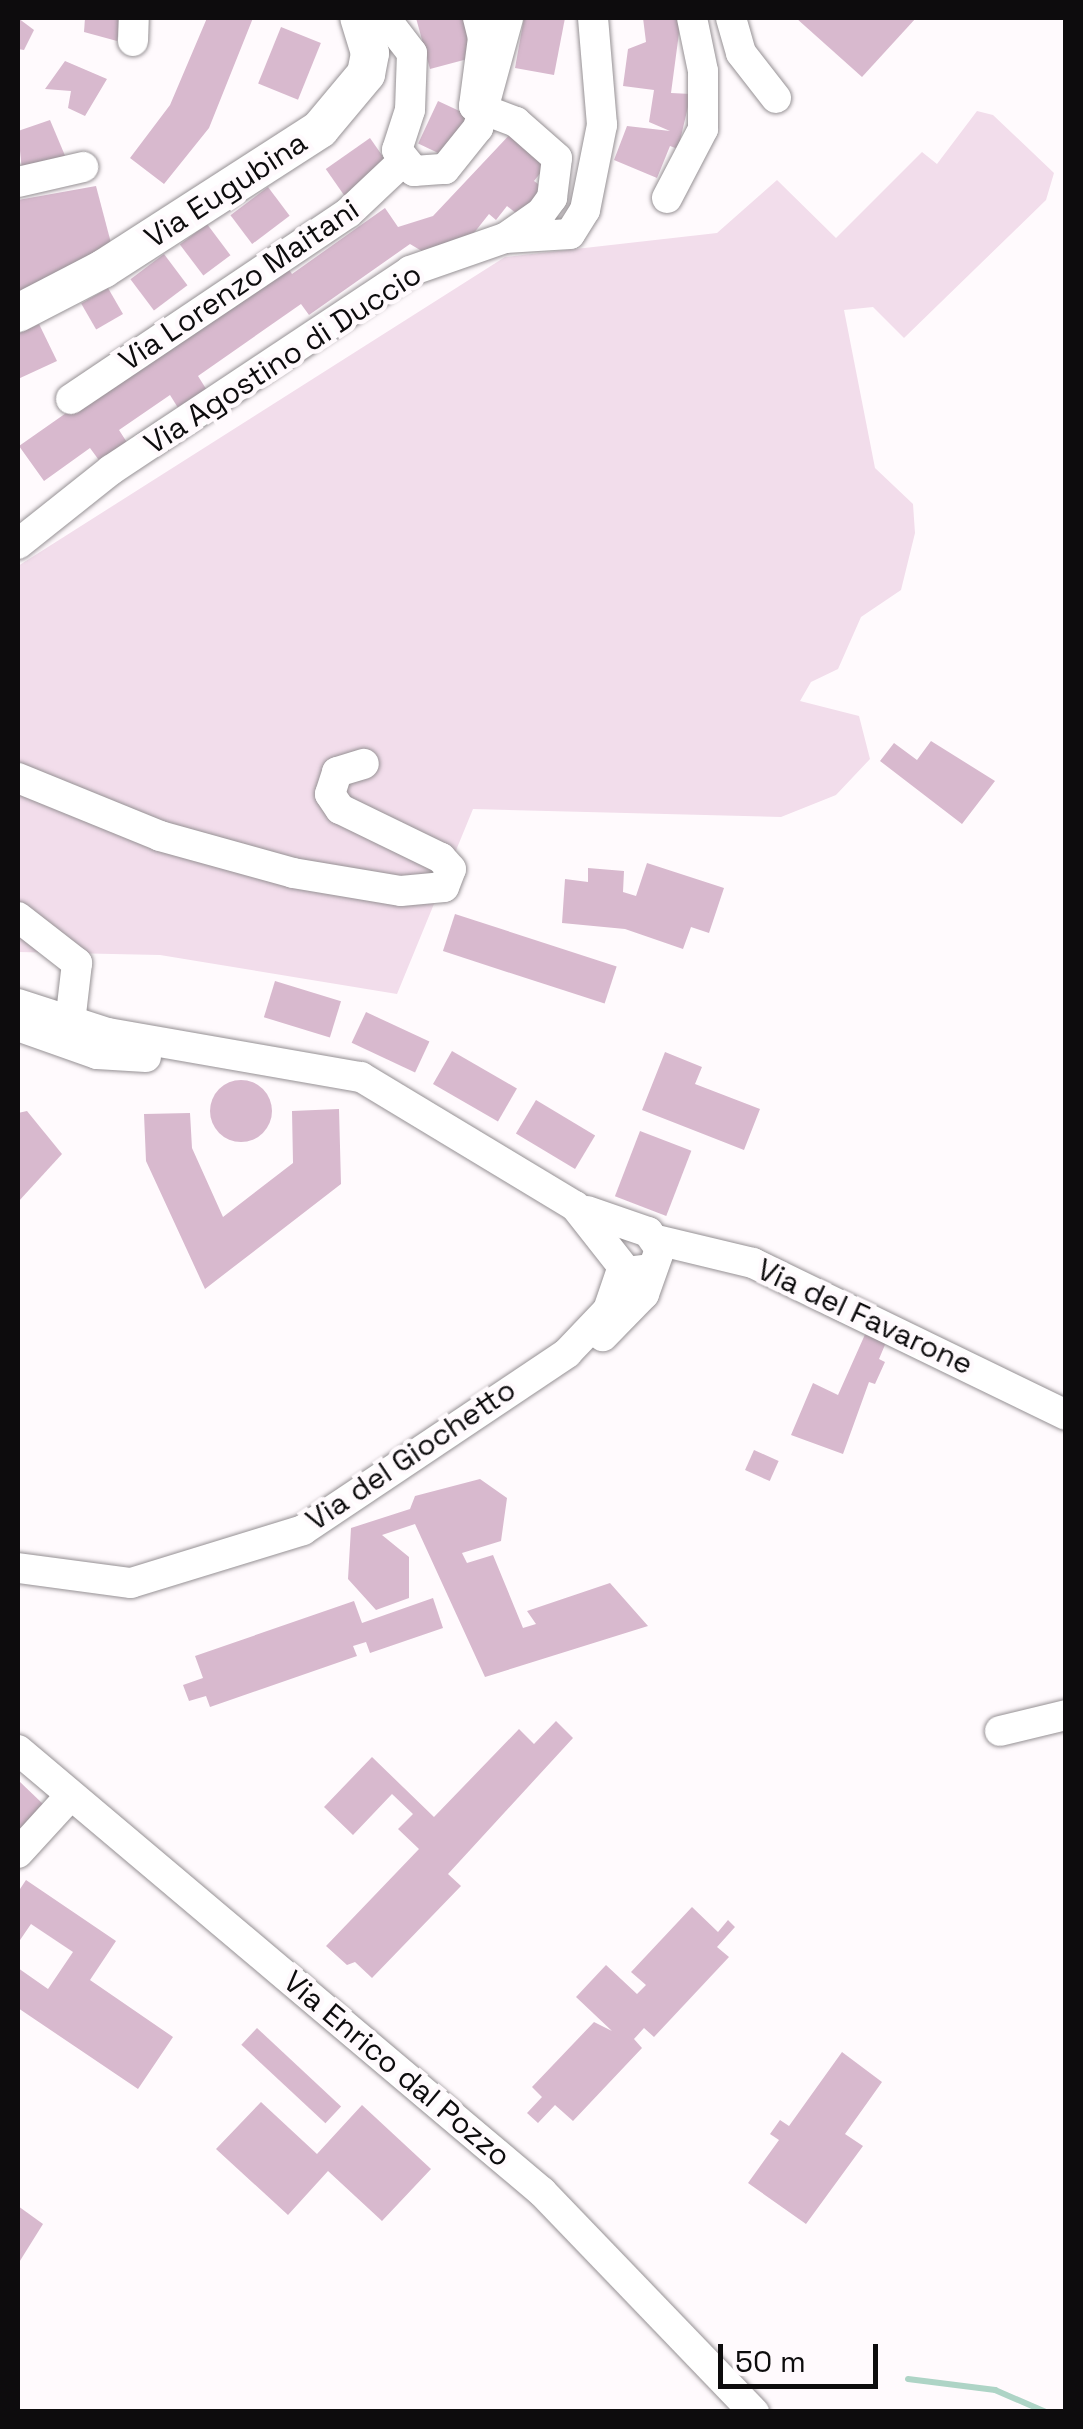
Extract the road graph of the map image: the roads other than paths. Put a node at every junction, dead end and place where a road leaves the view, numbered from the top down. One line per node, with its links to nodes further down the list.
1 (359, 18): 15 (main road, Via Eugubina)
2 (385, 18): 10 (street)
3 (478, 18): 9 (street)
4 (508, 18): 9 (street)
5 (593, 18): 14 (street)
6 (692, 18): 13 (street)
7 (731, 18): 8 (street)
8 (776, 98)
9 (487, 112): 10 (street); 14 (street, Via Agostino di Duccio)
10 (400, 164): 16 (street, Via Lorenzo Maitani)
11 (83, 166): 12 (street)
12 (18, 182)
13 (667, 198)
14 (504, 238): 17 (street, Via Agostino di Duccio)
15 (18, 312)
16 (71, 399)
17 (18, 544)
18 (364, 764): 19 (street)
19 (18, 778)
20 (18, 918): 22 (street)
21 (18, 1004): 22 (street)
22 (70, 1023): 24 (street)
23 (18, 1026): 24 (street)
24 (228, 1054): 25 (street)
25 (636, 1251): 26 (street, Via del Favarone); 27 (street, Via del Giochetto)
26 (1066, 1415)
27 (18, 1568)
28 (1066, 1715): 29 (street)
29 (1000, 1731)
30 (18, 1750): 31 (street, Via Enrico dal Pozzo)
31 (70, 1796): 32 (street); 33 (street, Via Enrico dal Pozzo)
32 (18, 1853)
33 (754, 2412)

